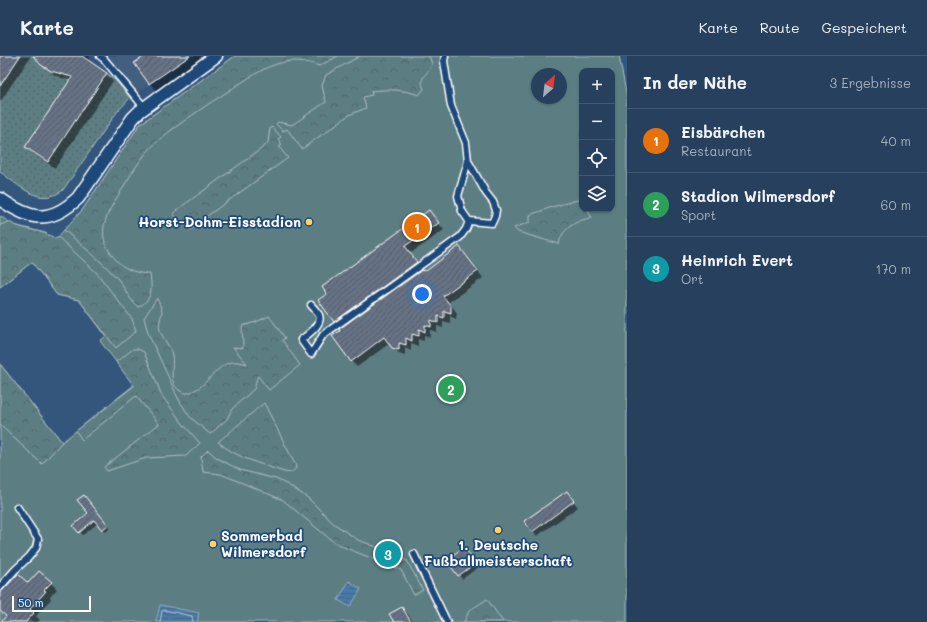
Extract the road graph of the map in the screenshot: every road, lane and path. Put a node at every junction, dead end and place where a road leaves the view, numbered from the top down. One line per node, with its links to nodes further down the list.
1 (100, 56): 4 (lane)
2 (216, 56): 4 (street)
3 (445, 56): 5 (lane)
4 (144, 107): 6 (street)
5 (468, 161): 7 (lane); 7 (lane)
6 (0, 199)
7 (469, 221): 8 (lane)
8 (311, 305)
9 (17, 507): 11 (lane)
10 (414, 554): 12 (lane)
11 (0, 587)
12 (447, 622)

